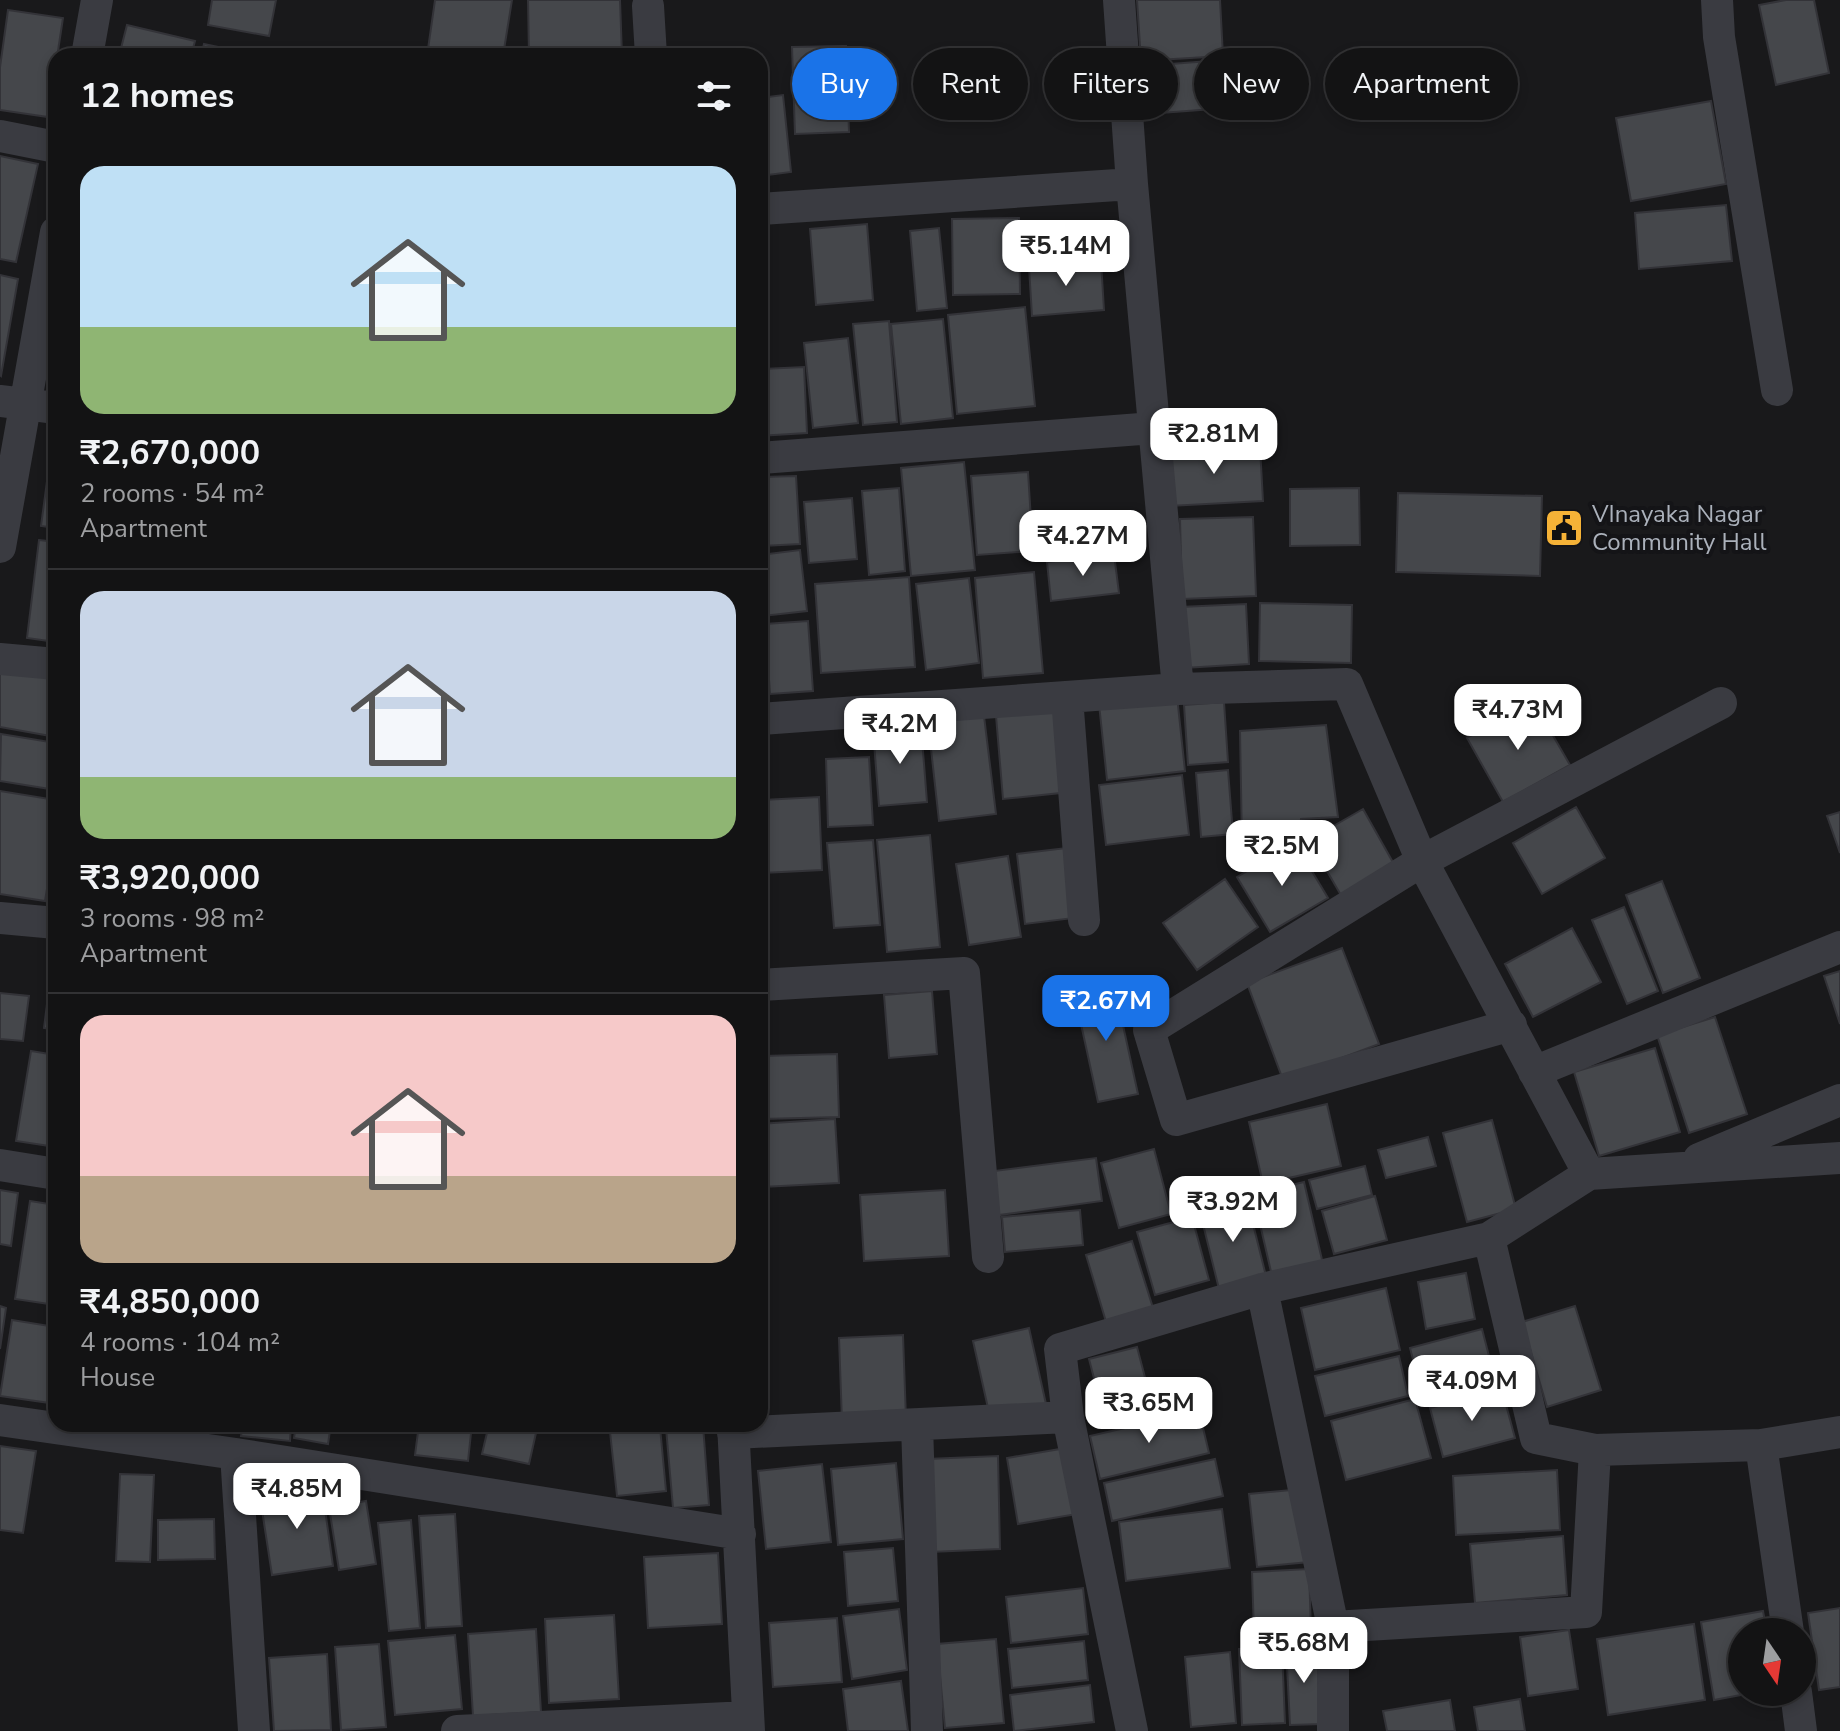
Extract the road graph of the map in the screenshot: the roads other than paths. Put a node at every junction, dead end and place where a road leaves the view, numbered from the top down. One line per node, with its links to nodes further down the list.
1 (97, 0): 5 (street)
2 (1119, 0): 9 (street)
3 (1717, 0): 12 (street)
4 (648, 6): 6 (street)
5 (88, 48)
6 (651, 48)
7 (0, 136): 8 (street)
8 (48, 145)
9 (1132, 184): 10 (street); 14 (street)
10 (768, 208)
11 (48, 280): 13 (street)
12 (1777, 390)
13 (27, 405): 16 (street)
14 (1154, 428): 15 (street); 19 (street)
15 (768, 457)
16 (0, 547)
17 (0, 659): 18 (street)
18 (48, 663)
19 (1178, 689): 20 (street); 23 (street)
20 (1067, 697): 22 (street); 25 (street)
21 (1721, 703): 23 (street)
22 (768, 718)
23 (1422, 861): 29 (street); 29 (street)
24 (0, 918): 26 (street)
25 (1084, 920)
26 (48, 922)
27 (1840, 947): 30 (street)
28 (768, 985): 38 (street)
29 (1511, 1025): 30 (street)
30 (1534, 1072): 36 (street)
31 (1840, 1100): 34 (street)
32 (1840, 1158): 34 (street)
33 (0, 1165): 35 (street)
34 (1675, 1169): 36 (street)
35 (48, 1173)
36 (1589, 1174): 37 (street)
37 (1489, 1238): 39 (street); 49 (street)
38 (988, 1257)
39 (1262, 1289): 40 (street); 53 (street)
40 (1068, 1417): 42 (street); 59 (street)
41 (0, 1420): 43 (street)
42 (917, 1425): 44 (street); 58 (street)
43 (48, 1427)
44 (768, 1428)
45 (83, 1432): 50 (street)
46 (733, 1432): 51 (street)
47 (1840, 1432): 48 (street)
48 (1761, 1445): 49 (street); 52 (street)
49 (1595, 1450): 53 (street)
50 (236, 1454): 51 (street); 56 (street)
51 (740, 1534): 55 (street)
52 (1786, 1618)
53 (1333, 1627): 60 (street)
54 (1798, 1706): 61 (street)
55 (748, 1724): 57 (street)
56 (254, 1731)
57 (457, 1731)
58 (927, 1731)
59 (1132, 1731)
60 (1333, 1731)
61 (1801, 1731)

